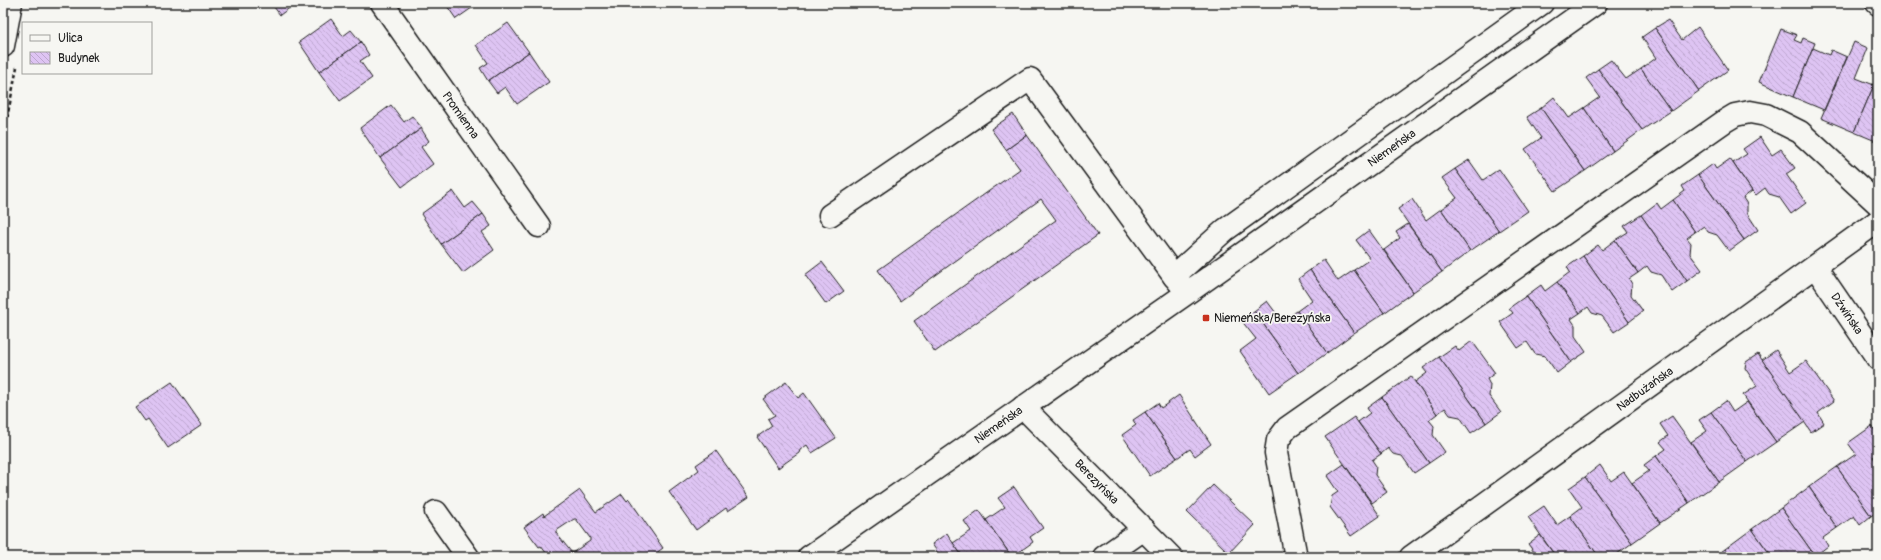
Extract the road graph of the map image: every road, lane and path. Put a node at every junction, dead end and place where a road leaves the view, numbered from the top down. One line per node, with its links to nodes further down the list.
1 (11, 3): 5 (street)
2 (382, 3): 11 (street, Promienna)
3 (1542, 3): 13 (street)
4 (1596, 3): 14 (street, Niemeńska)
5 (3, 46)
6 (17, 64): 7 (path)
7 (3, 139)
8 (1878, 204): 23 (street)
9 (830, 215): 13 (street)
10 (1878, 222): 12 (street, Nadbużańska)
11 (539, 226)
12 (1816, 268): 15 (street, Dźwińska); 24 (street, Nadbużańska)
13 (1174, 276): 14 (street)
14 (1187, 293): 16 (street, Niemeńska)
15 (1878, 359)
16 (1023, 407): 18 (street, Berezyńska); 20 (street, Niemeńska)
17 (436, 512): 19 (street)
18 (1144, 530): 21 (street); 22 (street, Berezyńska)
19 (468, 557)
20 (809, 557)
21 (1104, 557)
22 (1170, 557)
23 (1296, 557)
24 (1411, 557)

